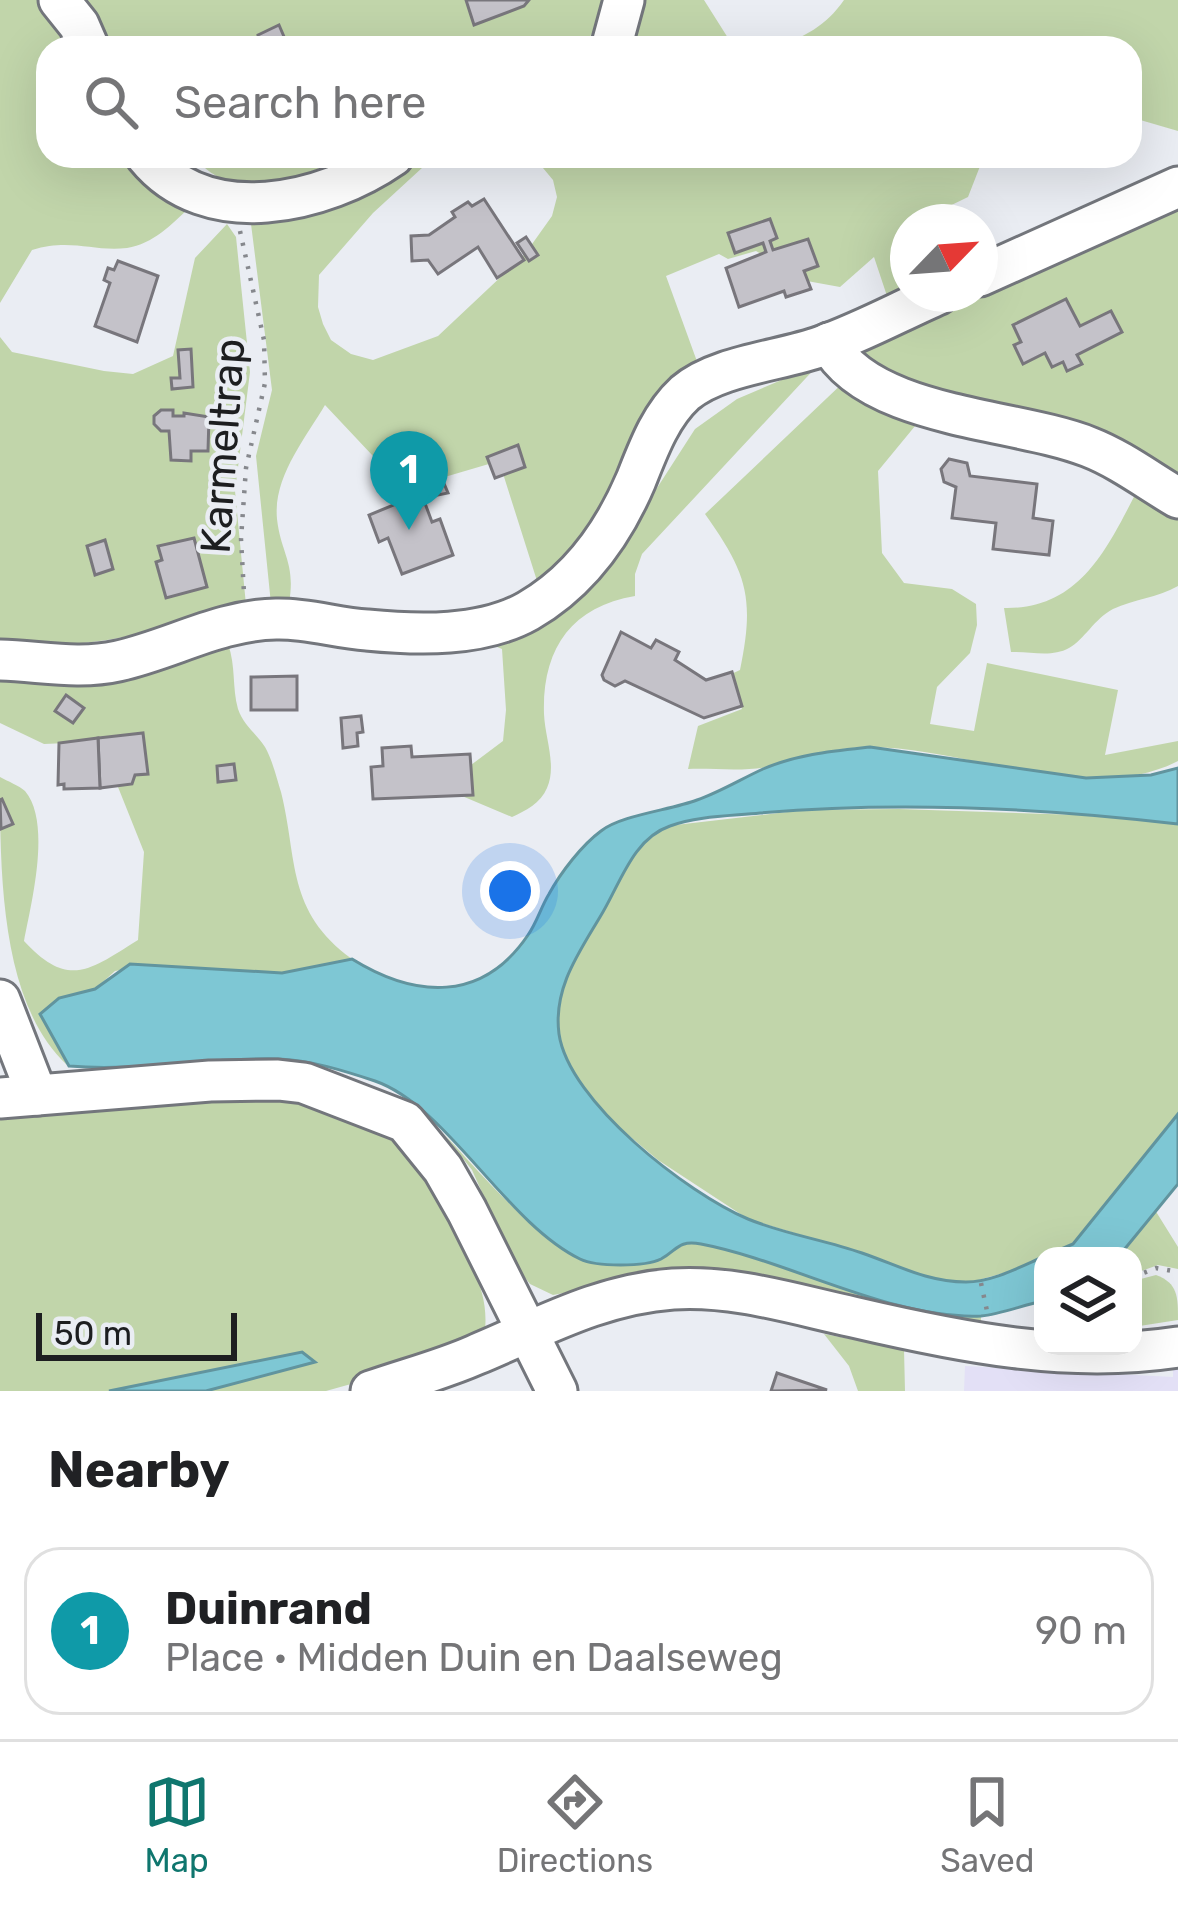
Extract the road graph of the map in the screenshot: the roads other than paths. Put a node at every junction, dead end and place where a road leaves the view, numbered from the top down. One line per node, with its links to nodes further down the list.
1 (59, 0): 3 (street)
2 (624, 0): 4 (street)
3 (84, 36)
4 (614, 36)
5 (160, 168): 6 (street)
6 (372, 168)
7 (1178, 187): 8 (street)
8 (998, 267)
9 (899, 312): 10 (street)
10 (829, 343): 11 (street); 12 (street)
11 (1178, 498)
12 (0, 661)
13 (0, 1000): 14 (street)
14 (19, 1097): 15 (street)
15 (526, 1331): 16 (street); 17 (street); 18 (street)
16 (1178, 1347)
17 (371, 1391)
18 (556, 1391)

